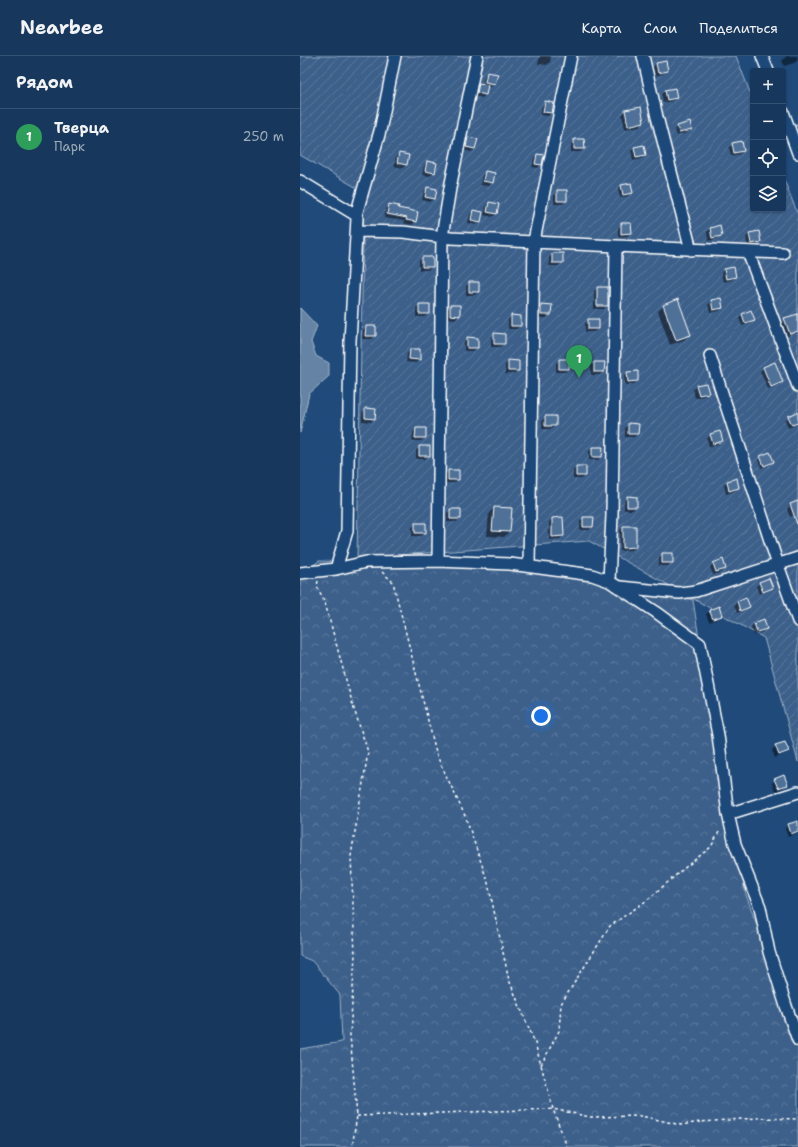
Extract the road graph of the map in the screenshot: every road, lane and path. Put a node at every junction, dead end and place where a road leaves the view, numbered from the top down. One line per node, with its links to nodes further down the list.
1 (395, 56): 10 (street)
2 (477, 56): 12 (street)
3 (571, 56): 13 (street)
4 (643, 56): 15 (street)
5 (762, 56): 6 (street)
6 (767, 68)
7 (786, 120): 8 (street)
8 (798, 153)
9 (300, 181): 10 (street)
10 (356, 215): 11 (street)
11 (357, 231): 12 (street); 25 (street)
12 (442, 237): 13 (street); 21 (street)
13 (534, 241): 14 (street); 24 (street)
14 (616, 246): 15 (street); 28 (street)
15 (691, 250): 16 (street)
16 (748, 252): 17 (street); 19 (street)
17 (783, 253)
18 (710, 356): 23 (street)
19 (798, 386)
20 (798, 558): 23 (street)
21 (438, 561): 22 (street); 24 (street)
22 (371, 562): 25 (street); 33 (path)
23 (778, 565): 28 (street); 29 (street)
24 (529, 566): 28 (street)
25 (336, 569): 26 (street)
26 (319, 571): 27 (street); 35 (path)
27 (300, 573)
28 (613, 584): 31 (street)
29 (798, 621)
30 (798, 792): 31 (street)
31 (728, 814): 32 (street); 33 (path)
32 (798, 1040)
33 (542, 1065): 34 (path)
34 (553, 1109): 35 (path); 36 (path); 38 (path)
35 (357, 1116): 37 (path)
36 (798, 1119)
37 (352, 1147)
38 (568, 1147)

